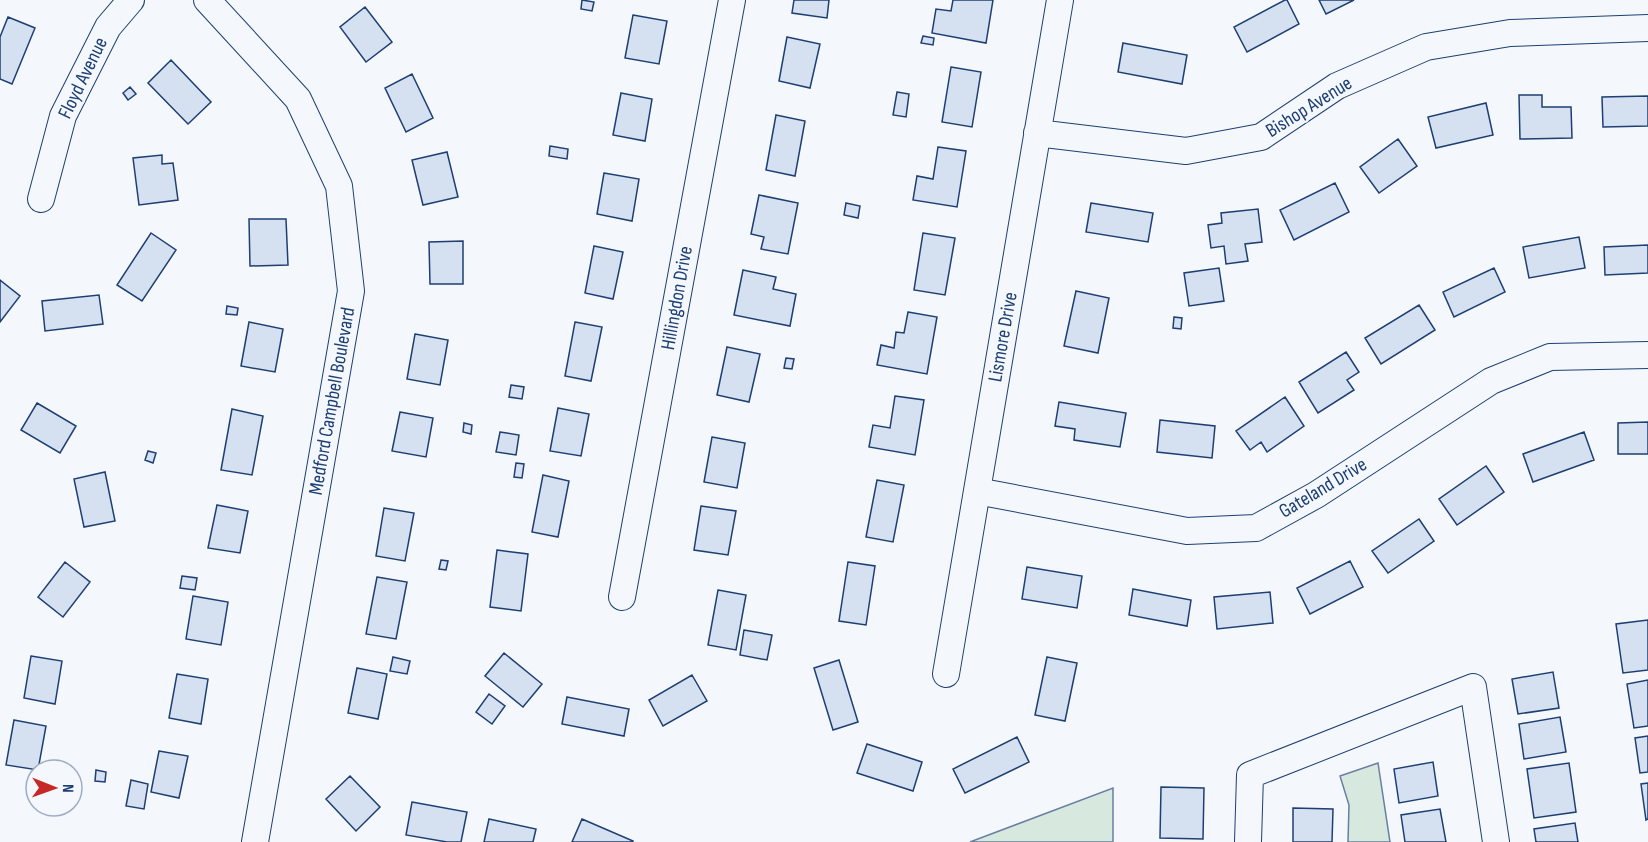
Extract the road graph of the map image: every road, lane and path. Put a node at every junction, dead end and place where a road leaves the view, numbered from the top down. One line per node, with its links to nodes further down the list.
1 (131, 0): 7 (street, Floyd Avenue)
2 (207, 0): 12 (street, Medford Campbell Boulevard)
3 (732, 0): 10 (street, Hillingdon Drive)
4 (1060, 0): 6 (street, Lismore Drive)
5 (1648, 28): 6 (street, Bishop Avenue)
6 (1037, 134): 9 (street, Lismore Drive)
7 (41, 199)
8 (1648, 356): 9 (street, Gateland Drive)
9 (977, 491): 11 (street, Lismore Drive)
10 (622, 597)
11 (946, 674)
12 (255, 842)
13 (1248, 842): 14 (street)
14 (1496, 842)

